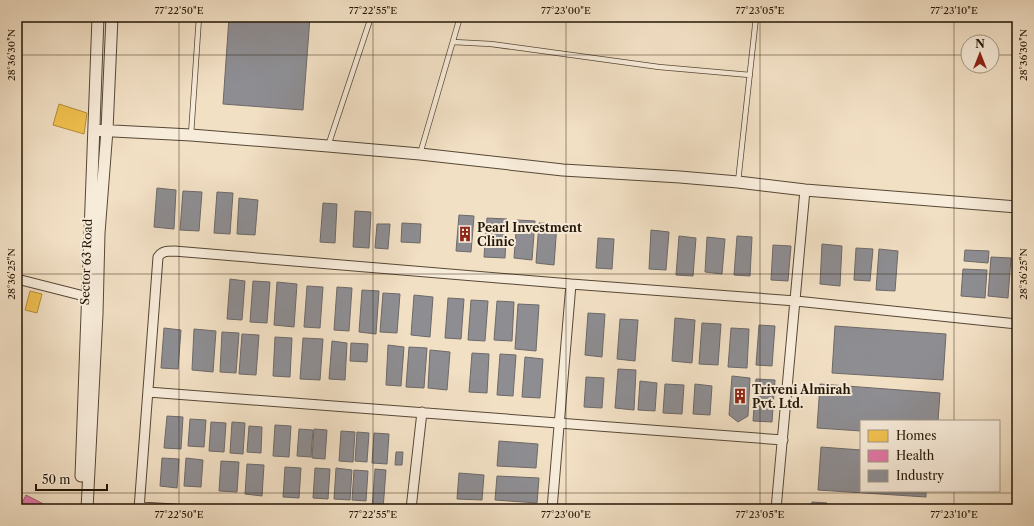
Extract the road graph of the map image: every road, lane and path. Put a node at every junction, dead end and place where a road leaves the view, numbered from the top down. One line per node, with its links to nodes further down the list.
1 (98, 17): 9 (street, Sector 63 Road)
2 (112, 17): 10 (street, Sector 63 Road)
3 (199, 17): 11 (lane)
4 (371, 17): 12 (lane)
5 (460, 17): 7 (lane)
6 (756, 17): 8 (lane)
7 (453, 42): 8 (lane); 13 (lane)
8 (750, 75): 14 (lane)
9 (94, 130): 10 (street); 19 (street, Sector 63 Road)
10 (107, 130): 11 (street); 28 (street, Sector 63 Road)
11 (191, 135): 12 (street)
12 (328, 146): 13 (street)
13 (420, 154): 14 (street)
14 (738, 182): 15 (street)
15 (805, 190): 16 (street); 20 (street)
16 (1017, 207)
17 (17, 279): 19 (street)
18 (571, 284): 20 (street); 22 (street); 24 (street)
19 (88, 297): 27 (street, Sector 63 Road)
20 (796, 301): 21 (street); 25 (street)
21 (1017, 324)
22 (148, 392): 23 (street); 26 (street)
23 (422, 412): 24 (street); 30 (street)
24 (560, 424): 25 (street); 31 (street)
25 (783, 440): 32 (street)
26 (140, 508): 29 (street)
27 (79, 509)
28 (87, 509)
29 (175, 509)
30 (411, 509)
31 (552, 509)
32 (776, 509)

